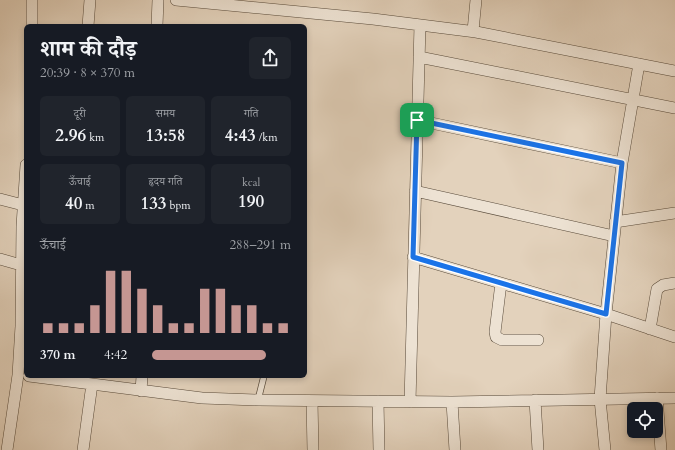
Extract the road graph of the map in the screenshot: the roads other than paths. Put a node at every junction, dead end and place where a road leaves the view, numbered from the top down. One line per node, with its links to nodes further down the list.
1 (32, 0): 6 (street)
2 (90, 0): 7 (street)
3 (158, 0): 8 (street)
4 (176, 0): 9 (street)
5 (476, 0): 10 (street)
6 (32, 24)
7 (88, 24)
8 (157, 24)
9 (420, 25): 10 (street); 11 (street)
10 (473, 31): 12 (street)
11 (419, 57): 14 (street); 16 (street)
12 (639, 64): 13 (street); 14 (street)
13 (675, 71)
14 (632, 99): 15 (street); 17 (street)
15 (675, 108)
16 (417, 120): 17 (street); 18 (street)
17 (622, 163): 23 (street)
18 (415, 191): 24 (street); 25 (street)
19 (24, 192): 21 (street)
20 (0, 198): 21 (street)
21 (23, 205): 27 (street)
22 (675, 213): 23 (street)
23 (615, 222): 24 (street)
24 (614, 236): 30 (street)
25 (413, 257): 28 (street); 47 (street)
26 (0, 259): 27 (street)
27 (22, 264): 34 (street)
28 (501, 283): 30 (street); 33 (street)
29 (675, 283): 31 (street)
30 (606, 314): 31 (street); 42 (street)
31 (650, 329): 32 (street)
32 (675, 338)
33 (538, 340)
34 (22, 375): 49 (street)
35 (69, 378): 38 (street)
36 (142, 378): 39 (street)
37 (264, 378): 43 (lane)
38 (92, 384): 39 (street); 50 (street)
39 (142, 391): 43 (street)
40 (657, 398): 41 (street); 42 (street); 56 (street)
41 (675, 398)
42 (600, 399): 44 (street); 55 (street)
43 (258, 400): 45 (street)
44 (535, 400): 48 (street); 54 (street)
45 (312, 401): 46 (street); 51 (street)
46 (378, 401): 47 (street); 52 (street)
47 (410, 402): 48 (street)
48 (452, 402): 53 (street)
49 (7, 450)
50 (83, 450)
51 (313, 450)
52 (379, 450)
53 (455, 450)
54 (538, 450)
55 (605, 450)
56 (661, 450)

